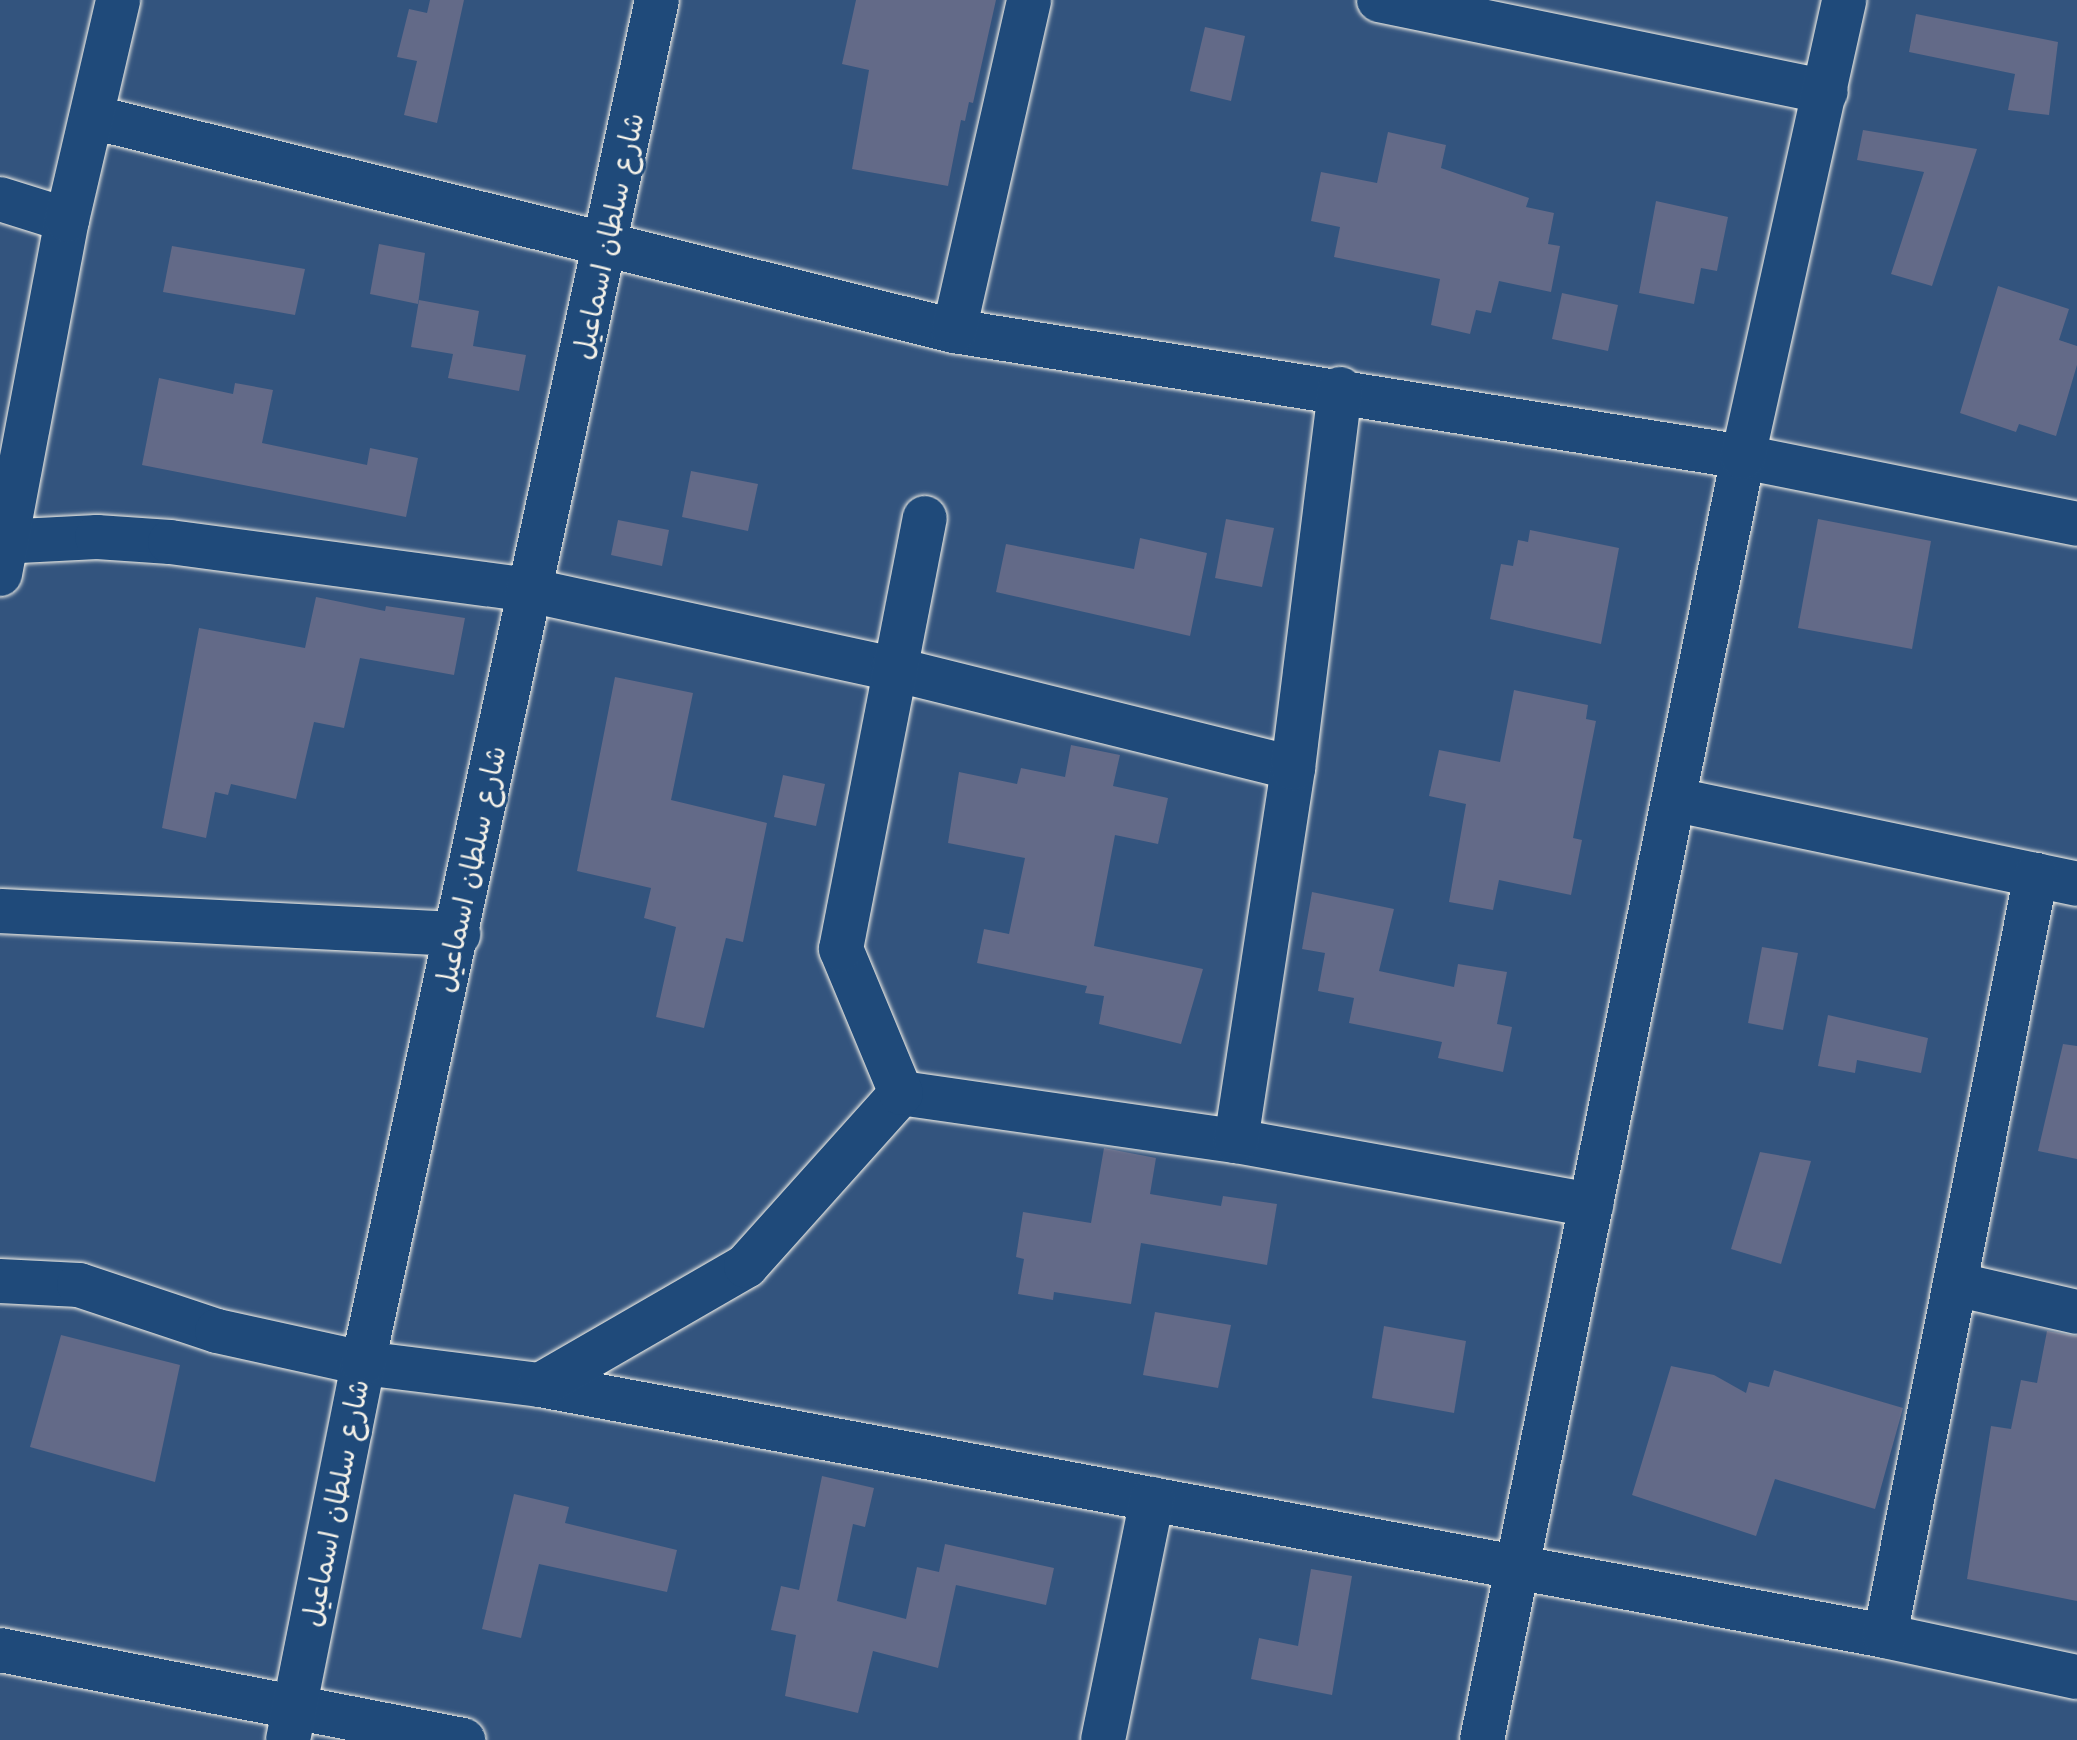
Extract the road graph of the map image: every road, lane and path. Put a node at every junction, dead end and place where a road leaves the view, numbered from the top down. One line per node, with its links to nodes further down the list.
1 (118, 0): 8 (street)
2 (657, 0): 11 (street, شارع سلطان اسماعيل)
3 (1029, 0): 12 (street)
4 (1379, 0): 6 (street)
5 (1844, 0): 7 (street)
6 (1429, 5): 7 (street)
7 (1826, 92): 14 (street)
8 (92, 117): 10 (street); 11 (street)
9 (0, 199): 10 (street)
10 (67, 220): 17 (street)
11 (608, 245): 12 (street); 18 (street, شارع سلطان اسماعيل)
12 (954, 331): 13 (street)
13 (1340, 389): 14 (street); 20 (street)
14 (1743, 457): 16 (street); 21 (street)
15 (925, 518): 19 (street)
16 (2077, 524)
17 (2, 552): 18 (street)
18 (528, 590): 19 (street); 24 (street, شارع سلطان اسماعيل)
19 (893, 669): 20 (street); 25 (street)
20 (1293, 768): 26 (street)
21 (1676, 800): 22 (street); 27 (street)
22 (2056, 880): 29 (street)
23 (0, 911): 24 (street)
24 (458, 934): 31 (street, شارع سلطان اسماعيل)
25 (901, 1093): 26 (street); 32 (street)
26 (1236, 1141): 27 (street)
27 (1591, 1205): 34 (street)
28 (0, 1281): 31 (street)
29 (1955, 1284): 30 (street); 35 (street)
30 (2077, 1312)
31 (363, 1363): 32 (street); 38 (street, شارع سلطان اسماعيل)
32 (540, 1385): 33 (street)
33 (1152, 1499): 34 (street); 40 (street)
34 (1517, 1569): 35 (street); 41 (street)
35 (1885, 1636): 37 (street)
36 (0, 1650): 38 (street)
37 (2077, 1677)
38 (291, 1726): 39 (street)
39 (463, 1740)
40 (1103, 1740)
41 (1482, 1740)

